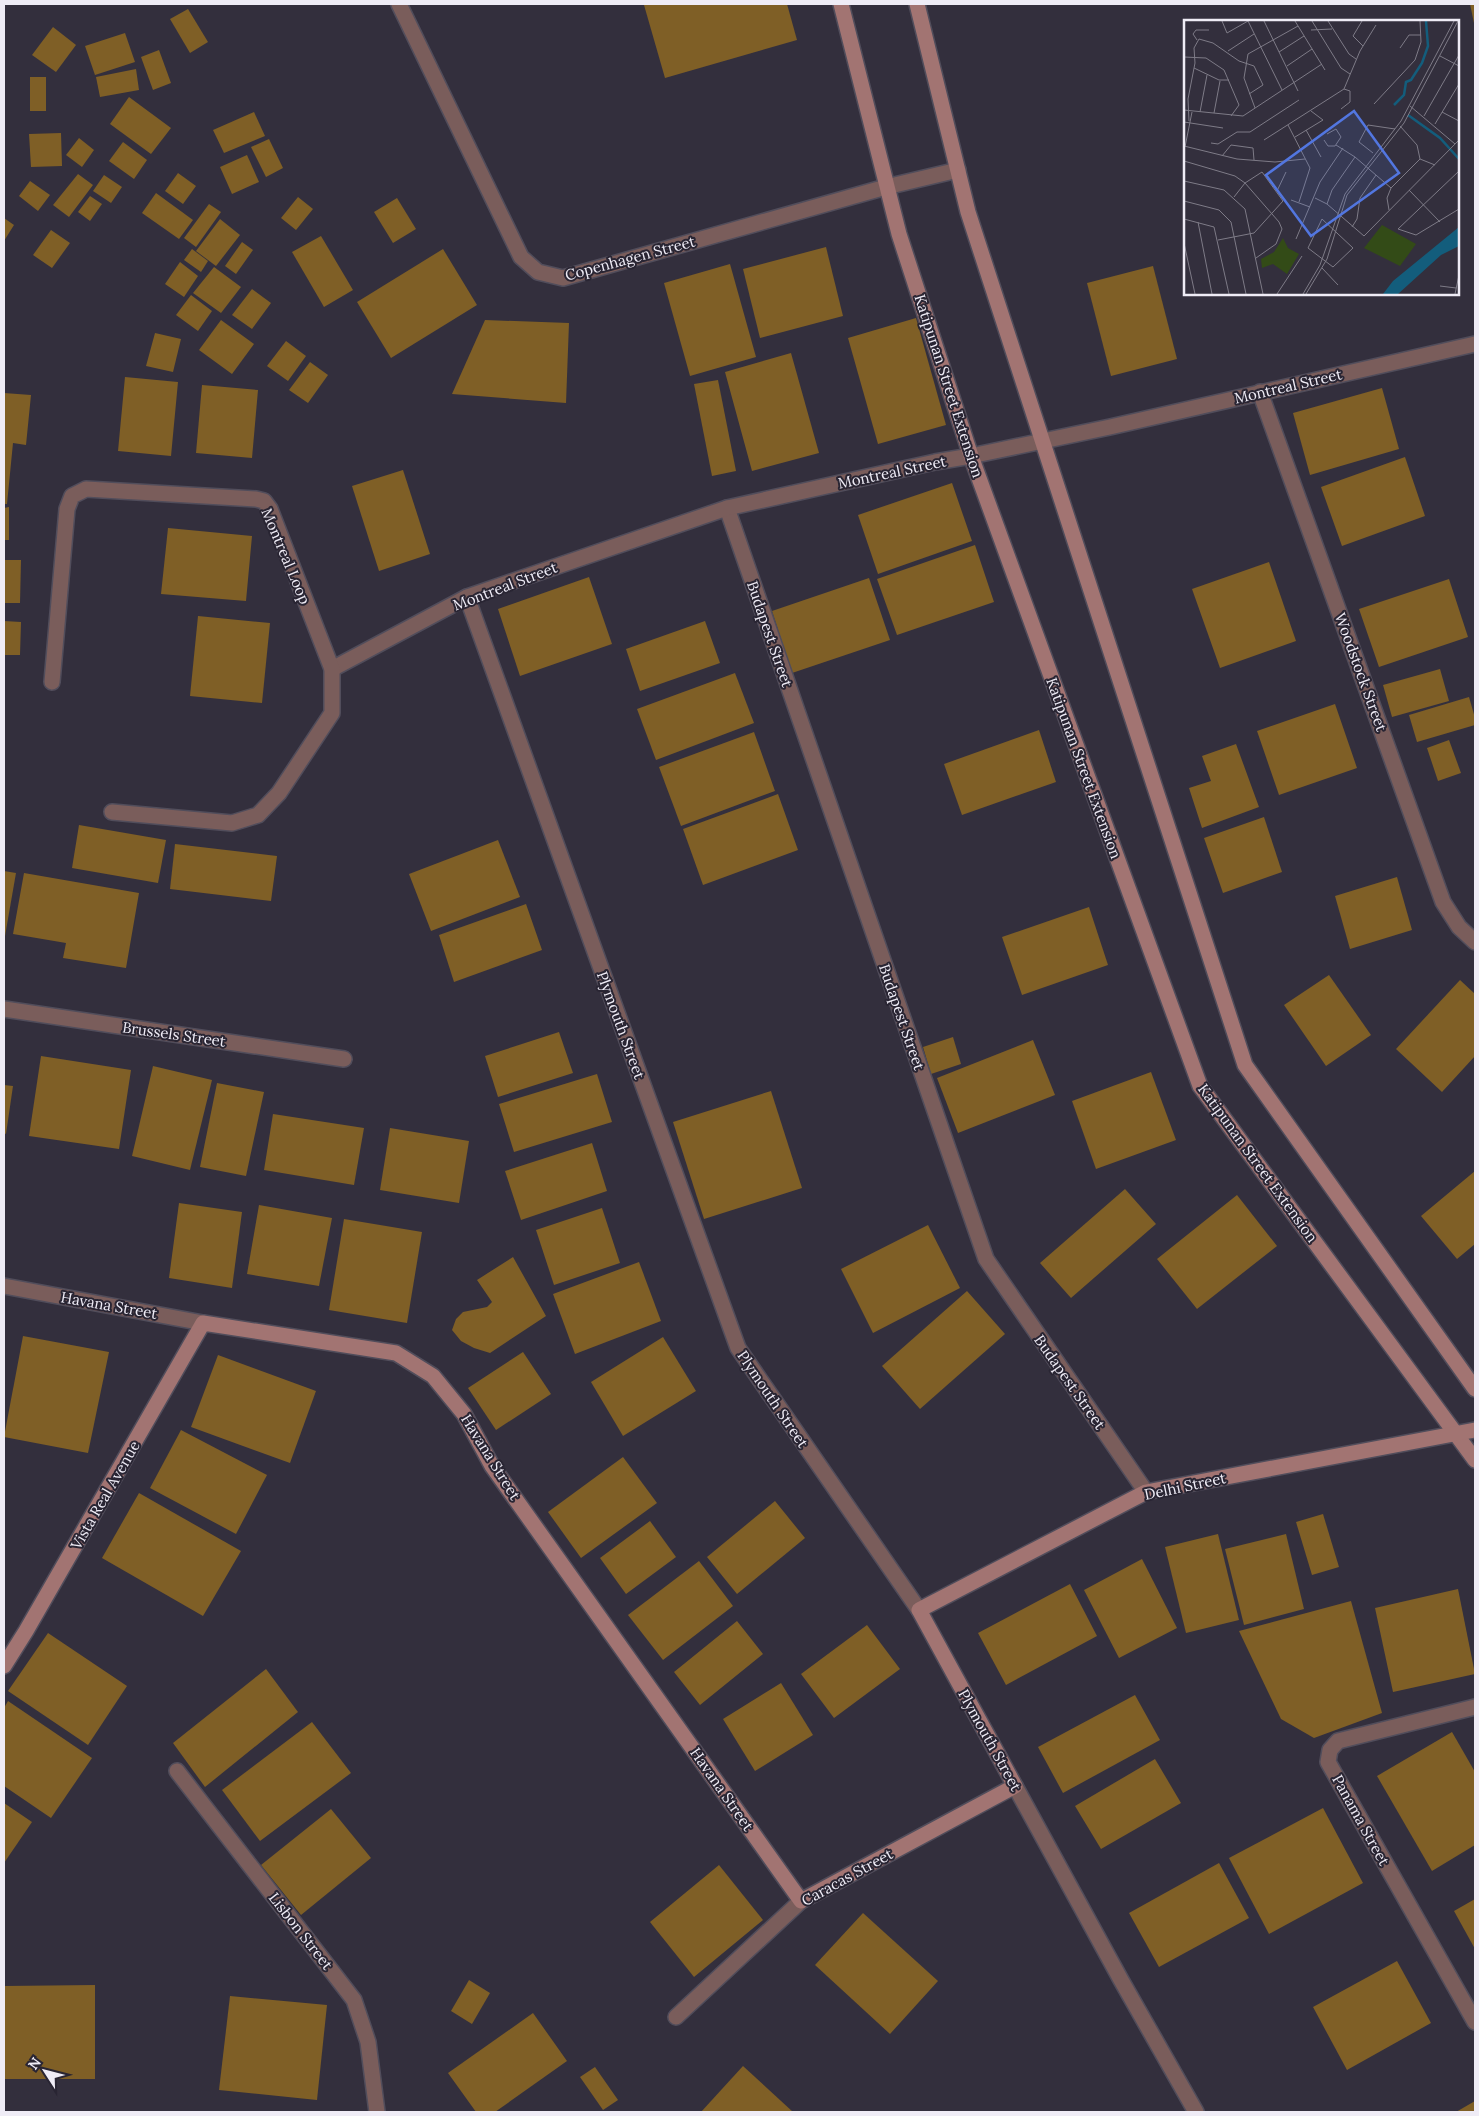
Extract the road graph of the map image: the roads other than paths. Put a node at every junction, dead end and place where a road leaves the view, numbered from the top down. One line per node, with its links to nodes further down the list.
1 (399, 4): 5 (street, Copenhagen Street)
2 (841, 4): 5 (street, Katipunan Street Extension)
3 (917, 4): 4 (street)
4 (958, 170): 5 (street, Copenhagen Street); 8 (street)
5 (886, 188): 9 (street, Katipunan Street Extension)
6 (1475, 344): 7 (street, Montreal Street)
7 (1260, 392): 8 (street, Montreal Street); 15 (street, Woodstock Street)
8 (1044, 440): 9 (street, Montreal Street); 20 (street)
9 (971, 456): 10 (street, Montreal Street); 22 (street, Katipunan Street Extension)
10 (727, 508): 11 (street, Montreal Street); 24 (street, Budapest Street)
11 (467, 597): 12 (street, Montreal Street); 25 (street, Plymouth Street)
12 (332, 669): 13 (street, Montreal Loop); 14 (street, Montreal Loop)
13 (52, 682)
14 (112, 812)
15 (1475, 942)
16 (4, 1009): 17 (street, Brussels Street)
17 (344, 1059)
18 (4, 1286): 19 (street, Havana Street)
19 (203, 1323): 26 (street, Vista Real Avenue); 30 (street, Havana Street)
20 (1475, 1388)
21 (1475, 1430): 22 (street, Delhi Street)
22 (1457, 1433): 23 (street, Katipunan Street Extension); 24 (street, Delhi Street)
23 (1475, 1460)
24 (1146, 1492): 25 (street, Delhi Street)
25 (919, 1610): 29 (street, Plymouth Street)
26 (4, 1666)
27 (1475, 1707): 32 (street, Panama Street)
28 (177, 1771): 33 (street, Lisbon Street)
29 (1016, 1786): 30 (street, Caracas Street); 34 (street, Plymouth Street)
30 (801, 1901): 31 (street, Caracas Street)
31 (676, 2017)
32 (1475, 2022)
33 (377, 2112)
34 (1196, 2112)

